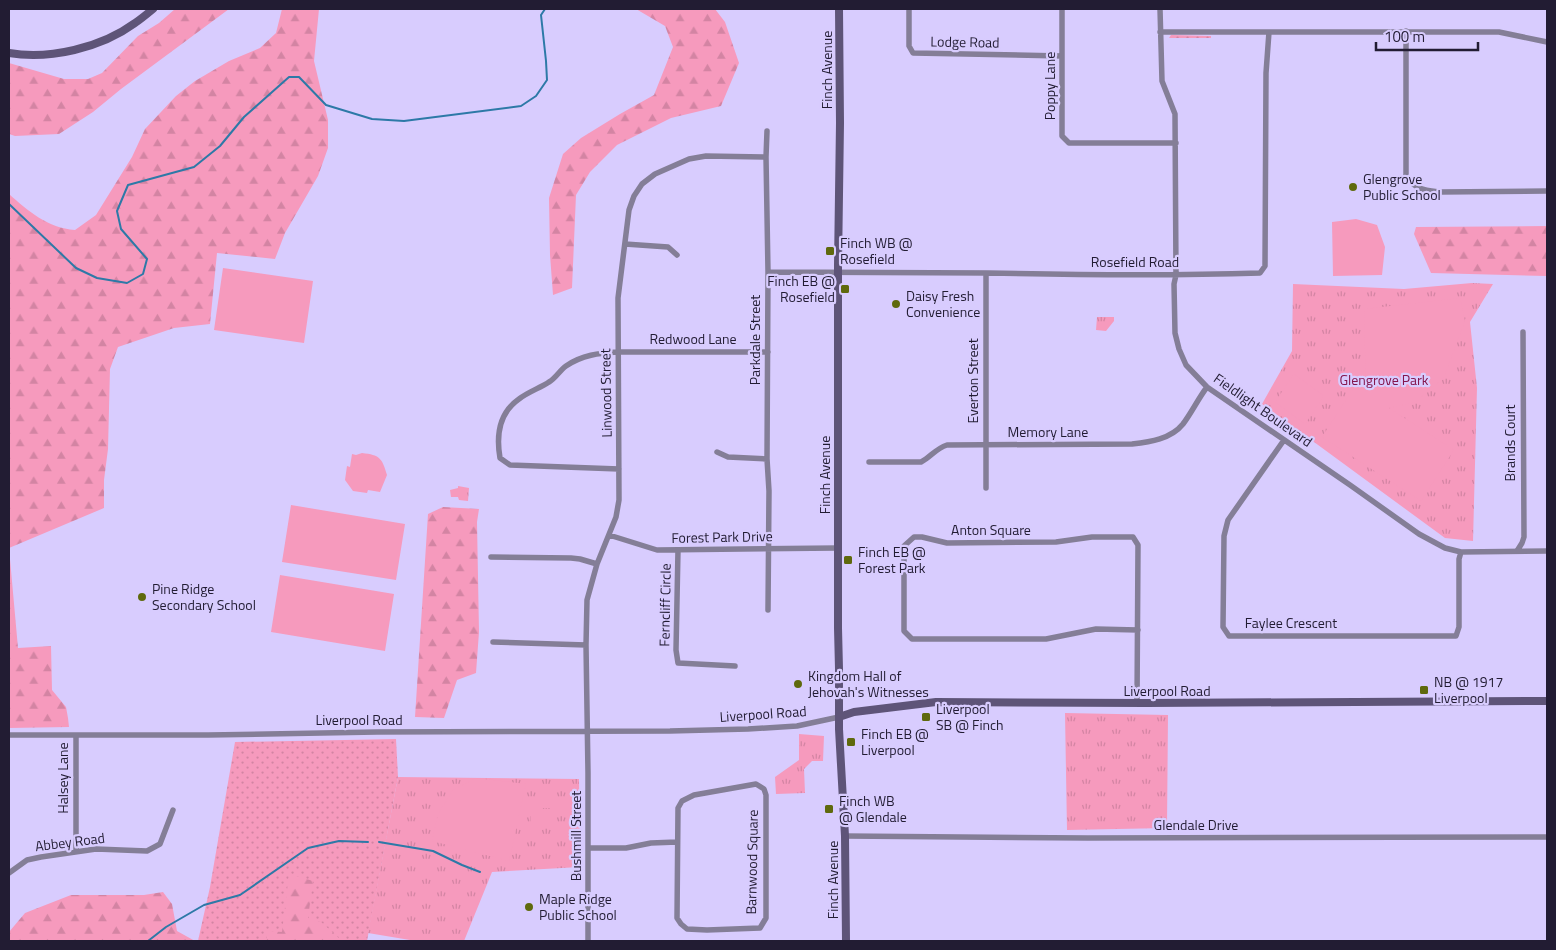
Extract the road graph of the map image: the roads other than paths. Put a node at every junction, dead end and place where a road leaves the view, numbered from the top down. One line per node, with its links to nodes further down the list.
1 (153, 9): 10 (main road)
2 (839, 9): 19 (main road, Finch Avenue)
3 (909, 9): 11 (street, Lodge Road)
4 (1062, 9): 11 (street, Poppy Lane)
5 (1160, 9): 7 (street, Fieldlight Boulevard)
6 (1406, 31): 8 (street); 9 (street); 15 (street)
7 (1160, 32): 8 (street); 13 (street, Fieldlight Boulevard)
8 (1269, 32): 21 (street, Rosefield Road)
9 (1547, 42)
10 (9, 53)
11 (1062, 56): 13 (street, Poppy Lane)
12 (767, 131): 14 (street, Parkdale Street)
13 (1176, 143): 21 (street, Fieldlight Boulevard)
14 (766, 157): 16 (street, Linwood Street); 18 (street, Parkdale Street)
15 (1547, 191)
16 (625, 244): 17 (street); 23 (street, Linwood Street)
17 (677, 255)
18 (768, 272): 19 (street, Rosefield Road); 24 (street, Parkdale Street)
19 (838, 273): 20 (street, Rosefield Road); 34 (main road, Finch Avenue)
20 (986, 273): 21 (street, Rosefield Road); 27 (street, Everton Street)
21 (1176, 274): 25 (street, Fieldlight Boulevard)
22 (1523, 332): 37 (street, Brands Court)
23 (618, 352): 24 (street, Redwood Lane); 31 (street, Linwood Street); 31 (street, Redwood Lane)
24 (768, 352): 29 (street, Parkdale Street)
25 (1207, 387): 26 (street, Fieldlight Boulevard); 27 (street, Memory Lane)
26 (1284, 440): 39 (street, Fieldlight Boulevard); 39 (street, Faylee Crescent)
27 (986, 444): 30 (street, Memory Lane); 32 (street, Everton Street)
28 (717, 452): 29 (street)
29 (766, 459): 35 (street, Parkdale Street)
30 (869, 462)
31 (619, 469): 33 (street, Linwood Street)
32 (986, 488)
33 (609, 535): 36 (street, Forest Park Drive); 41 (street, Linwood Street)
34 (838, 548): 35 (street, Forest Park Drive); 49 (main road, Finch Avenue)
35 (768, 549): 36 (street, Forest Park Drive); 42 (street)
36 (678, 550): 46 (street, Ferncliff Circle)
37 (1517, 551): 38 (street, Fieldlight Boulevard); 39 (street, Fieldlight Boulevard)
38 (1547, 551)
39 (1461, 552)
40 (491, 558): 41 (street)
41 (597, 564): 45 (street, Linwood Street)
42 (768, 610)
43 (1138, 630): 43 (street, Anton Square); 48 (street, Anton Square)
44 (493, 642): 45 (street)
45 (586, 645): 50 (street, Linwood Street)
46 (735, 666)
47 (1547, 701): 48 (main road, Liverpool Road)
48 (1137, 703): 49 (main road, Liverpool Road)
49 (840, 717): 50 (street, Liverpool Road); 54 (main road, Finch Avenue)
50 (587, 731): 52 (street, Liverpool Road); 57 (street, Bushmill Street)
51 (9, 735): 52 (street, Liverpool Road)
52 (76, 735): 58 (street, Halsey Lane)
53 (173, 810): 58 (street, Abbey Road)
54 (845, 836): 55 (street, Glendale Drive); 61 (main road, Finch Avenue)
55 (1547, 837)
56 (677, 842): 56 (street, Barnwood Square); 57 (street)
57 (588, 848): 60 (street, Bushmill Street)
58 (76, 852): 59 (street, Abbey Road)
59 (9, 873)
60 (588, 941)
61 (846, 941)

